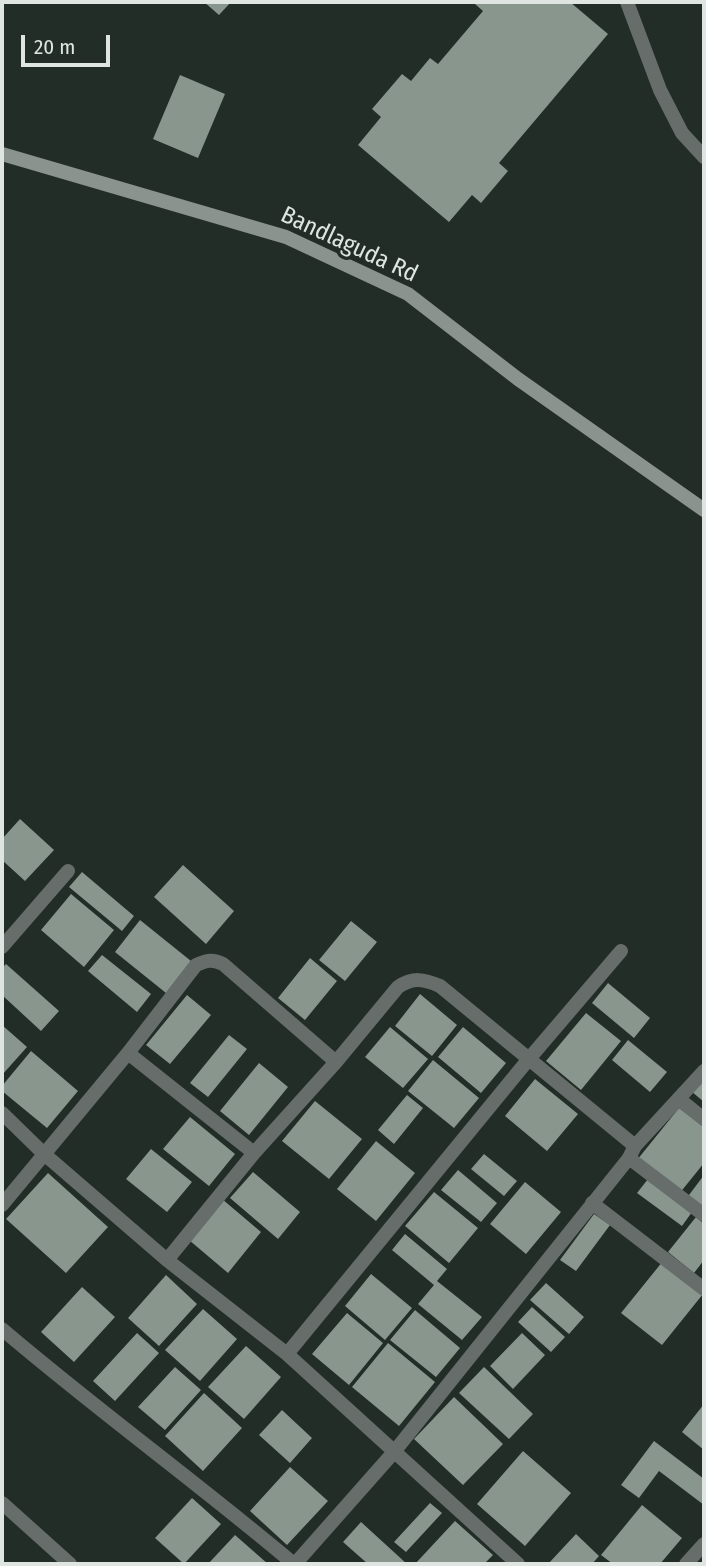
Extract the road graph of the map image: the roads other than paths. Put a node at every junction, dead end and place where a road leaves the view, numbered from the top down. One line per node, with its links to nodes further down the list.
1 (627, 2): 3 (street)
2 (2, 154): 4 (street, Bandlaguda Rd)
3 (704, 157)
4 (704, 510)
5 (68, 871): 6 (street)
6 (2, 947)
7 (621, 951): 9 (street)
8 (128, 1053): 10 (street); 16 (street); 17 (street)
9 (527, 1060): 10 (street); 15 (street); 24 (street)
10 (336, 1062): 17 (street)
11 (704, 1071): 12 (street)
12 (679, 1099): 14 (street); 15 (street)
13 (2, 1113): 16 (street)
14 (704, 1119)
15 (632, 1152): 18 (street); 20 (street)
16 (43, 1153): 19 (street); 21 (street)
17 (254, 1153): 21 (street)
18 (592, 1203): 22 (street); 25 (street)
19 (2, 1205)
20 (704, 1216)
21 (167, 1260): 24 (street)
22 (704, 1289)
23 (2, 1329): 30 (street)
24 (287, 1354): 25 (street)
25 (394, 1452): 28 (street); 30 (street)
26 (2, 1503): 29 (street)
27 (704, 1544): 31 (street)
28 (509, 1561)
29 (70, 1564)
30 (294, 1564)
31 (686, 1564)

